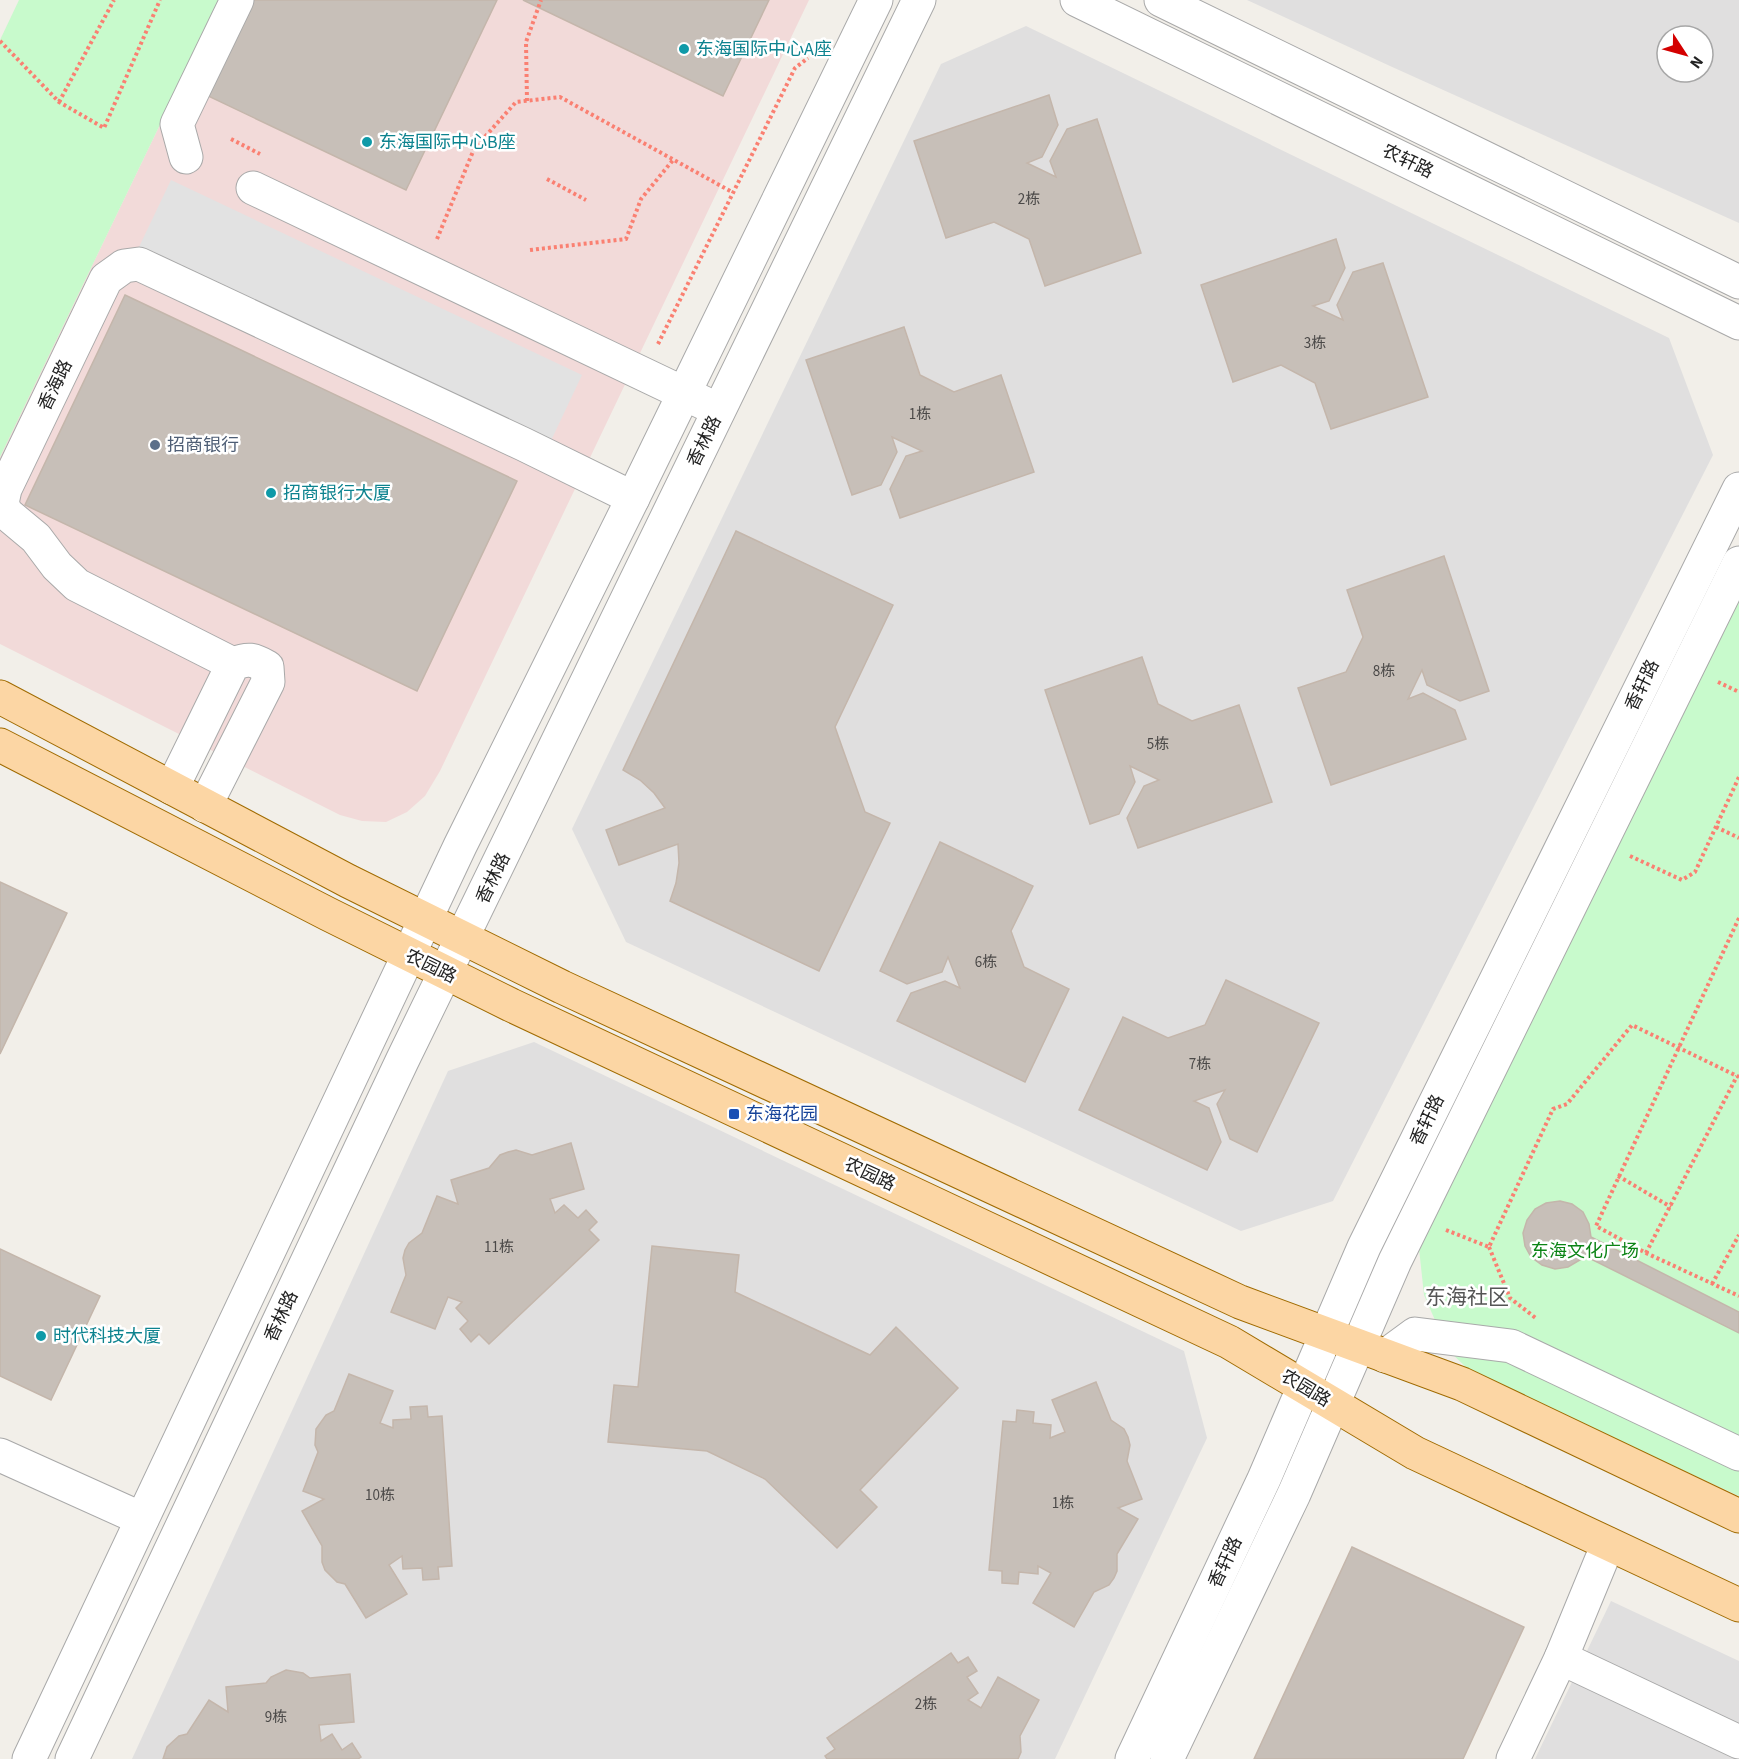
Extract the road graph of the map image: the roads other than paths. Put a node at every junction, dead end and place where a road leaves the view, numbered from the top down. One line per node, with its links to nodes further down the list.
1 (237, 0): 6 (street)
2 (876, 0): 10 (street)
3 (919, 0): 11 (street, 香林路)
4 (1077, 0): 9 (street, 农轩路)
5 (1161, 0): 8 (street, 农轩路)
6 (186, 157)
7 (253, 188): 10 (street)
8 (1739, 282)
9 (1739, 323)
10 (684, 394): 11 (street); 13 (street)
11 (718, 410): 22 (street, 香林路)
12 (1739, 489): 25 (street, 香轩路)
13 (633, 498): 15 (street, 香海路); 21 (street)
14 (1739, 563): 26 (street, 香轩路)
15 (233, 664): 18 (street); 19 (street)
16 (0, 698): 18 (main road)
17 (0, 745): 20 (main road, 农园路)
18 (172, 788): 19 (main road); 20 (main road)
19 (205, 806): 20 (main road); 21 (main road)
20 (168, 832): 23 (main road, 农园路)
21 (425, 920): 22 (main road); 23 (street)
22 (463, 938): 24 (street, 香林路); 25 (main road)
23 (408, 955): 24 (main road, 农园路); 32 (street)
24 (446, 973): 27 (main road, 农园路); 38 (street, 香林路)
25 (1327, 1334): 26 (main road); 27 (street, 香轩路)
26 (1372, 1351): 28 (street, 香轩路); 29 (street); 31 (main road)
27 (1304, 1387): 28 (main road, 农园路); 39 (street, 香轩路)
28 (1333, 1405): 33 (main road, 农园路); 40 (street, 香轩路)
29 (1739, 1454)
30 (0, 1455): 32 (street)
31 (1739, 1516)
32 (142, 1519): 37 (street)
33 (1608, 1544): 34 (main road, 农园路); 35 (street)
34 (1739, 1605)
35 (1562, 1658): 36 (street); 41 (street)
36 (1739, 1742)
37 (29, 1759)
38 (72, 1759)
39 (1132, 1759)
40 (1167, 1759)
41 (1513, 1759)

